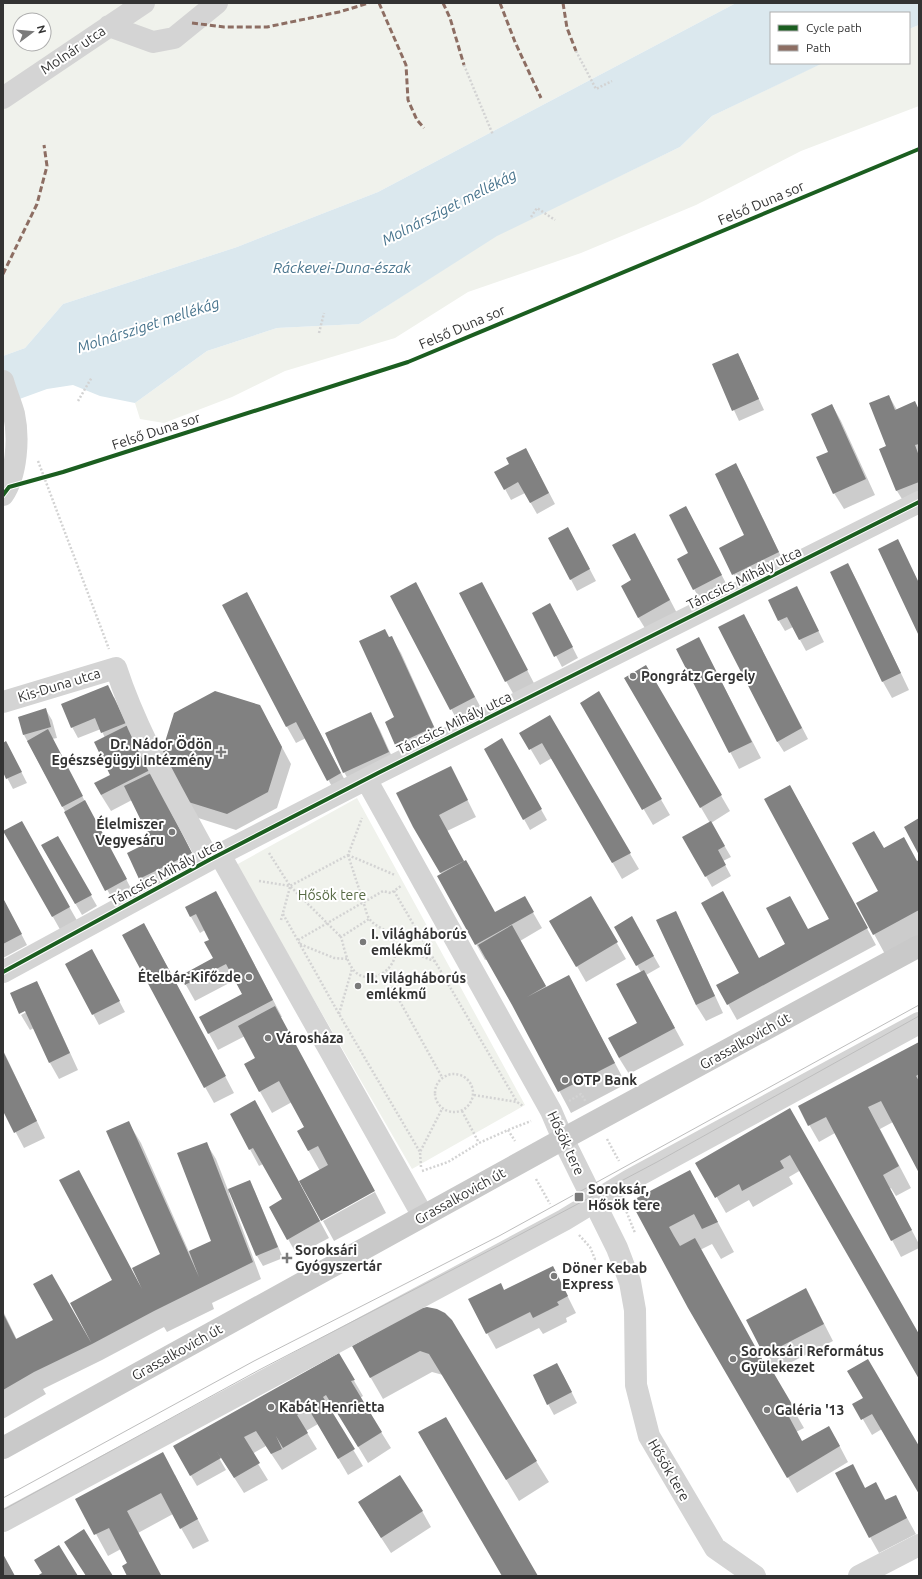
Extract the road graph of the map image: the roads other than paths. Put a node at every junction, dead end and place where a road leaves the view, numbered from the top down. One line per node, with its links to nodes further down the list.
1 (144, 3): 3 (street, Molnár utca)
2 (217, 3): 3 (street)
3 (108, 26): 4 (street, Molnár utca)
4 (3, 98)
5 (3, 381): 6 (street)
6 (6, 491)
7 (919, 502): 9 (street, Táncsics Mihály utca)
8 (3, 702): 10 (street, Kis-Duna utca)
9 (366, 779): 10 (street, Táncsics Mihály utca); 14 (street, Hősök tere)
10 (215, 858): 12 (street, Táncsics Mihály utca); 16 (street)
11 (919, 946): 14 (main road, Grassalkovich út)
12 (3, 972)
13 (919, 1023): 15 (street)
14 (563, 1139): 15 (street, Hősök tere); 16 (main road, Grassalkovich út)
15 (594, 1202): 21 (street); 23 (street, Hősök tere)
16 (423, 1216): 17 (main road, Grassalkovich út)
17 (64, 1415): 18 (main road); 19 (main road, Grassalkovich út); 20 (main road)
18 (3, 1435)
19 (3, 1448)
20 (3, 1464)
21 (3, 1521)
22 (919, 1545): 26 (street)
23 (715, 1548): 24 (street); 25 (street, Hősök tere)
24 (724, 1576)
25 (755, 1576)
26 (859, 1576)

